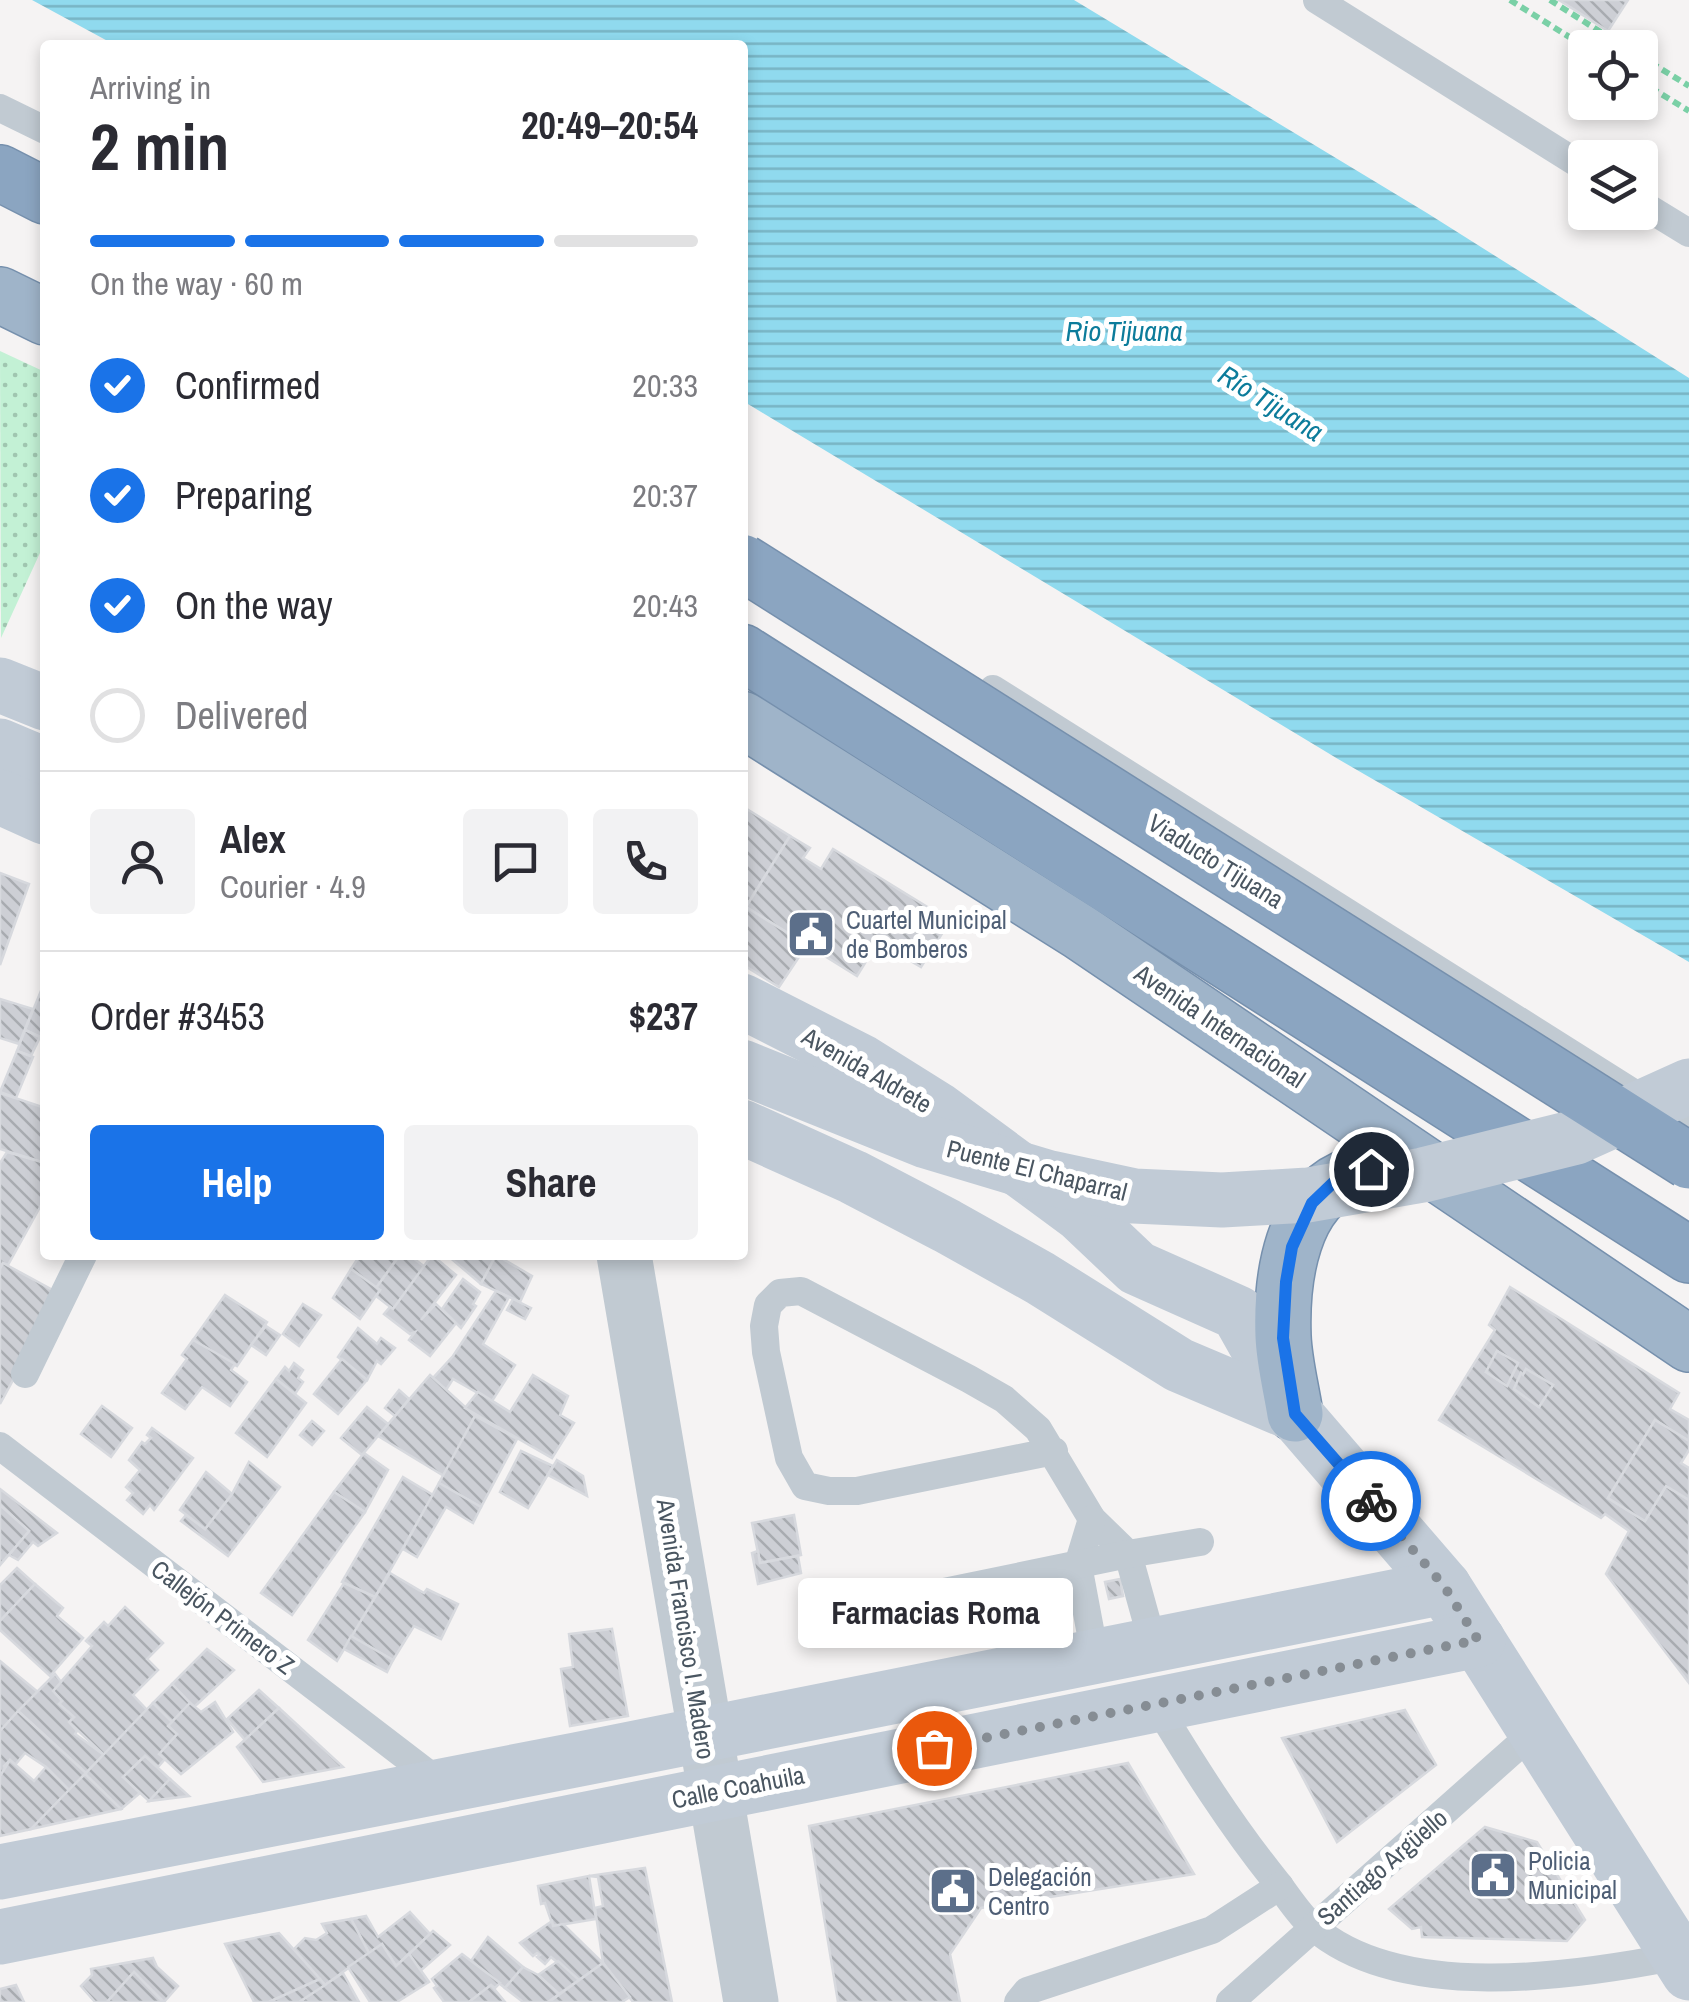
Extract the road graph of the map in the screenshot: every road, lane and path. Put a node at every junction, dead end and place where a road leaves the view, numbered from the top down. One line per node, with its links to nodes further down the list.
1 (1318, 0): 14 (lane)
2 (1510, 0): 5 (path)
3 (1550, 0): 4 (path)
4 (1598, 30)
5 (1568, 37)
6 (1658, 67): 7 (path)
7 (1689, 86)
8 (1658, 92): 10 (path)
9 (0, 108): 11 (lane)
10 (1689, 112)
11 (40, 128)
12 (0, 137): 13 (highway)
13 (40, 157)
14 (1568, 157)
15 (0, 172): 16 (highway)
16 (40, 193)
17 (1658, 213): 19 (lane)
18 (0, 215): 20 (highway)
19 (1689, 233)
20 (40, 235)
21 (0, 295): 22 (highway)
22 (40, 314)
23 (748, 544): 37 (lane)
24 (748, 566): 40 (highway, Viaducto Tijuana, bridge)
25 (748, 602): 41 (highway, Viaducto Tijuana)
26 (748, 656): 42 (highway)
27 (0, 685): 28 (main road)
28 (40, 701)
29 (748, 723): 39 (highway, Avenida Internacional)
30 (0, 746): 31 (main road)
31 (40, 763)
32 (0, 797): 33 (main road)
33 (40, 815)
34 (748, 1004): 47 (main road, Avenida Aldrete)
35 (748, 1069): 36 (main road, Puente El Chaparral, bridge)
36 (1689, 1086)
37 (1689, 1128)
38 (748, 1130): 47 (main road, Avenida Aldrete)
39 (1418, 1158): 45 (highway, Avenida Internacional); 47 (highway)
40 (1689, 1161)
41 (1689, 1191)
42 (1689, 1256)
43 (81, 1260): 46 (lane)
44 (625, 1260): 61 (street, Avenida Francisco I. Madero)
45 (1689, 1344)
46 (25, 1374)
47 (1295, 1414): 54 (main road, Avenida Aldrete)
48 (0, 1446): 62 (lane, Callejón Primero Z)
49 (1054, 1451): 49 (lane); 50 (lane)
50 (1092, 1519): 52 (lane); 53 (lane)
51 (1200, 1542): 52 (lane)
52 (1128, 1554): 53 (lane); 57 (lane)
53 (1078, 1565): 55 (lane); 58 (lane)
54 (1444, 1586): 56 (main road, Avenida Aldrete); 57 (main road)
55 (876, 1606)
56 (1478, 1640): 59 (main road, Calle Coahuila); 60 (main road, Avenida Aldrete)
57 (1152, 1644): 58 (main road)
58 (1095, 1656): 61 (main road)
59 (1156, 1704): 63 (main road, Calle Coahuila); 65 (lane)
60 (1534, 1732): 66 (lane, Santiago Argüello); 68 (main road, Avenida Aldrete)
61 (703, 1733): 62 (main road); 63 (street, Avenida Francisco I. Madero)
62 (446, 1788): 64 (main road)
63 (713, 1792): 67 (main road, Calle Coahuila); 69 (street, Avenida Francisco I. Madero)
64 (0, 1872)
65 (1280, 1886): 66 (lane); 70 (lane)
66 (1314, 1928): 68 (lane); 71 (lane, Santiago Argüello)
67 (0, 1938)
68 (1683, 1964)
69 (743, 1999)
70 (1018, 2002)
71 (1230, 2002)

